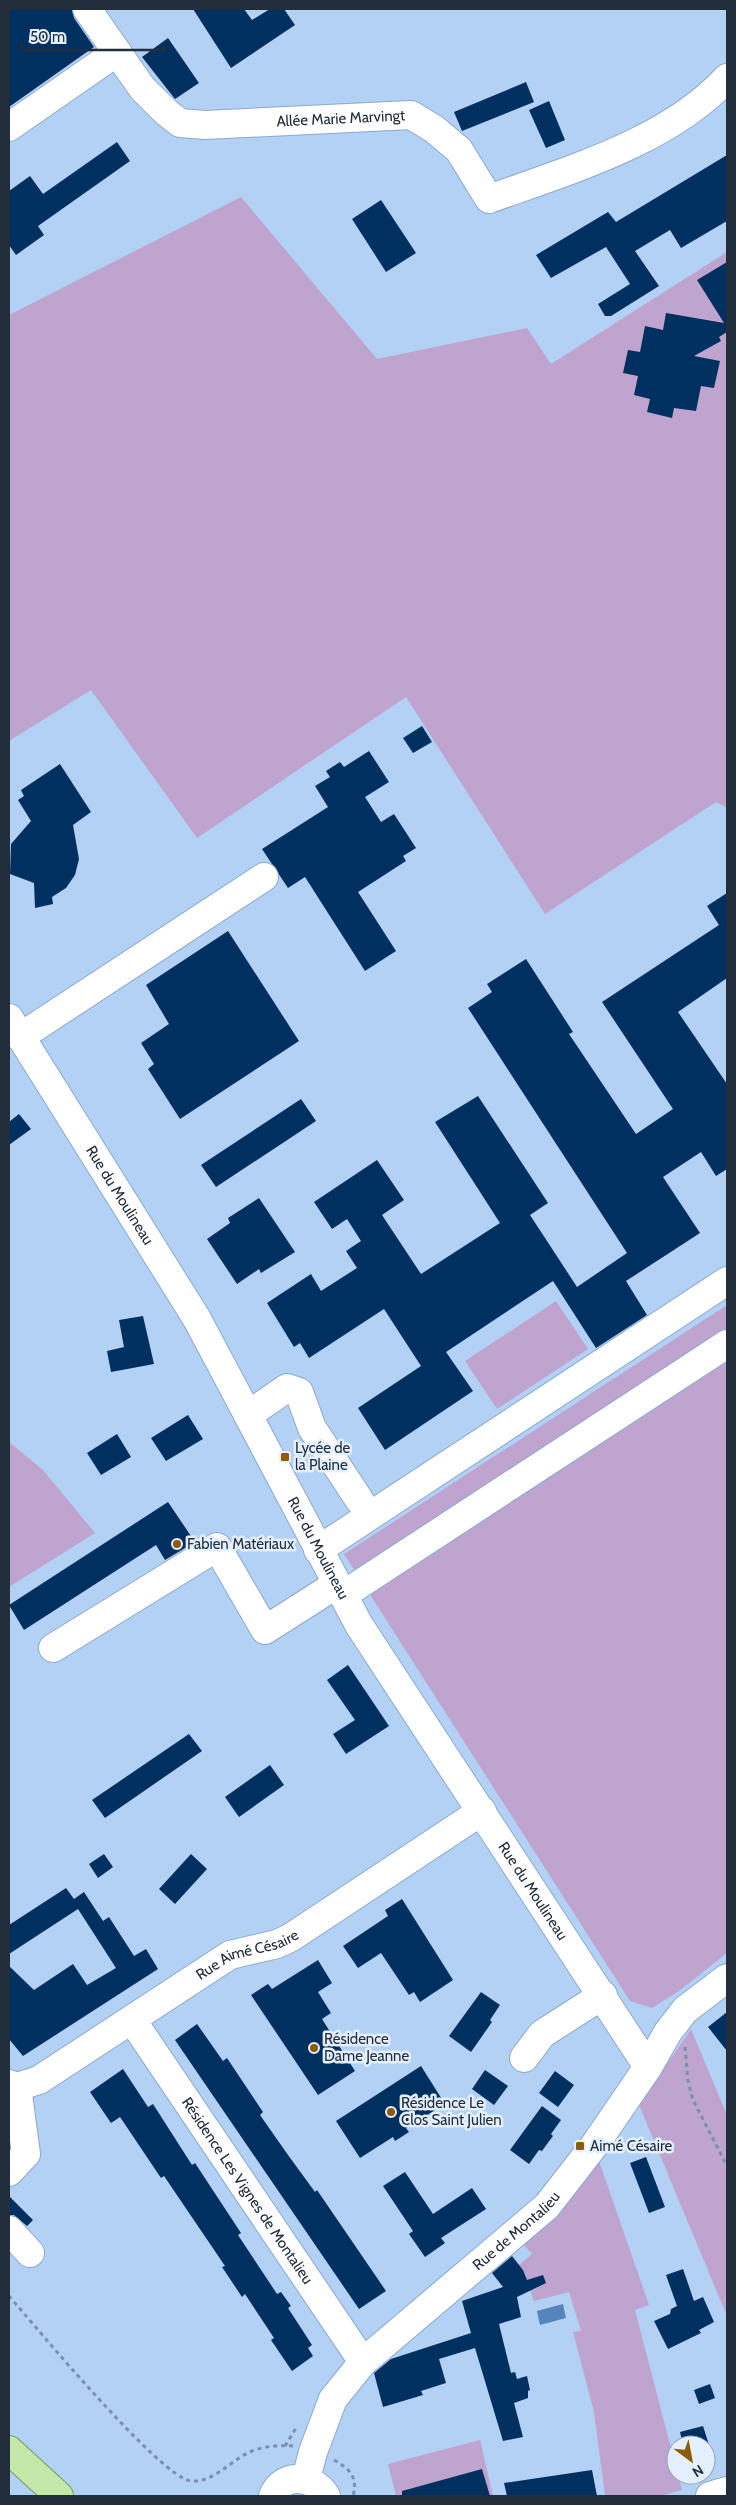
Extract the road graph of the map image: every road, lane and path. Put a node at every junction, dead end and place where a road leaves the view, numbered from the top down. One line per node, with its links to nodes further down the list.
1 (88, 9): 2 (street, Allée Marie Marvingt)
2 (118, 52): 3 (street, Allée Marie Marvingt); 4 (street)
3 (727, 78)
4 (9, 127)
5 (264, 877): 6 (street)
6 (15, 1027): 9 (street, Rue du Moulineau)
7 (727, 1281): 11 (street)
8 (727, 1344): 12 (street)
9 (248, 1415): 10 (street); 11 (street, Rue du Moulineau)
10 (360, 1501)
11 (318, 1550): 12 (street, Rue du Moulineau)
12 (340, 1590): 13 (street); 14 (street, Rue du Moulineau)
13 (53, 1648)
14 (482, 1811): 16 (street, Rue du Moulineau); 17 (street, Rue Aimé Césaire)
15 (727, 1978): 18 (street, Rue de Montalieu)
16 (603, 1995): 19 (street); 20 (street, Rue du Moulineau)
17 (132, 2020): 21 (street, Rue Aimé Césaire); 27 (street, Résidence Les Vignes de Montalieu)
18 (668, 2032): 20 (street, Rue de Montalieu); 22 (path)
19 (524, 2058)
20 (648, 2067): 27 (street, Rue de Montalieu)
21 (13, 2086): 23 (street)
22 (727, 2166)
23 (9, 2172)
24 (9, 2230): 25 (street)
25 (30, 2252)
26 (9, 2296): 28 (path)
27 (363, 2362): 30 (street, Rue de Montalieu)
28 (274, 2445)
29 (9, 2450): 32 (main road)
30 (316, 2488): 33 (street)
31 (727, 2491): 34 (street)
32 (59, 2496)
33 (273, 2496)
34 (710, 2496)

